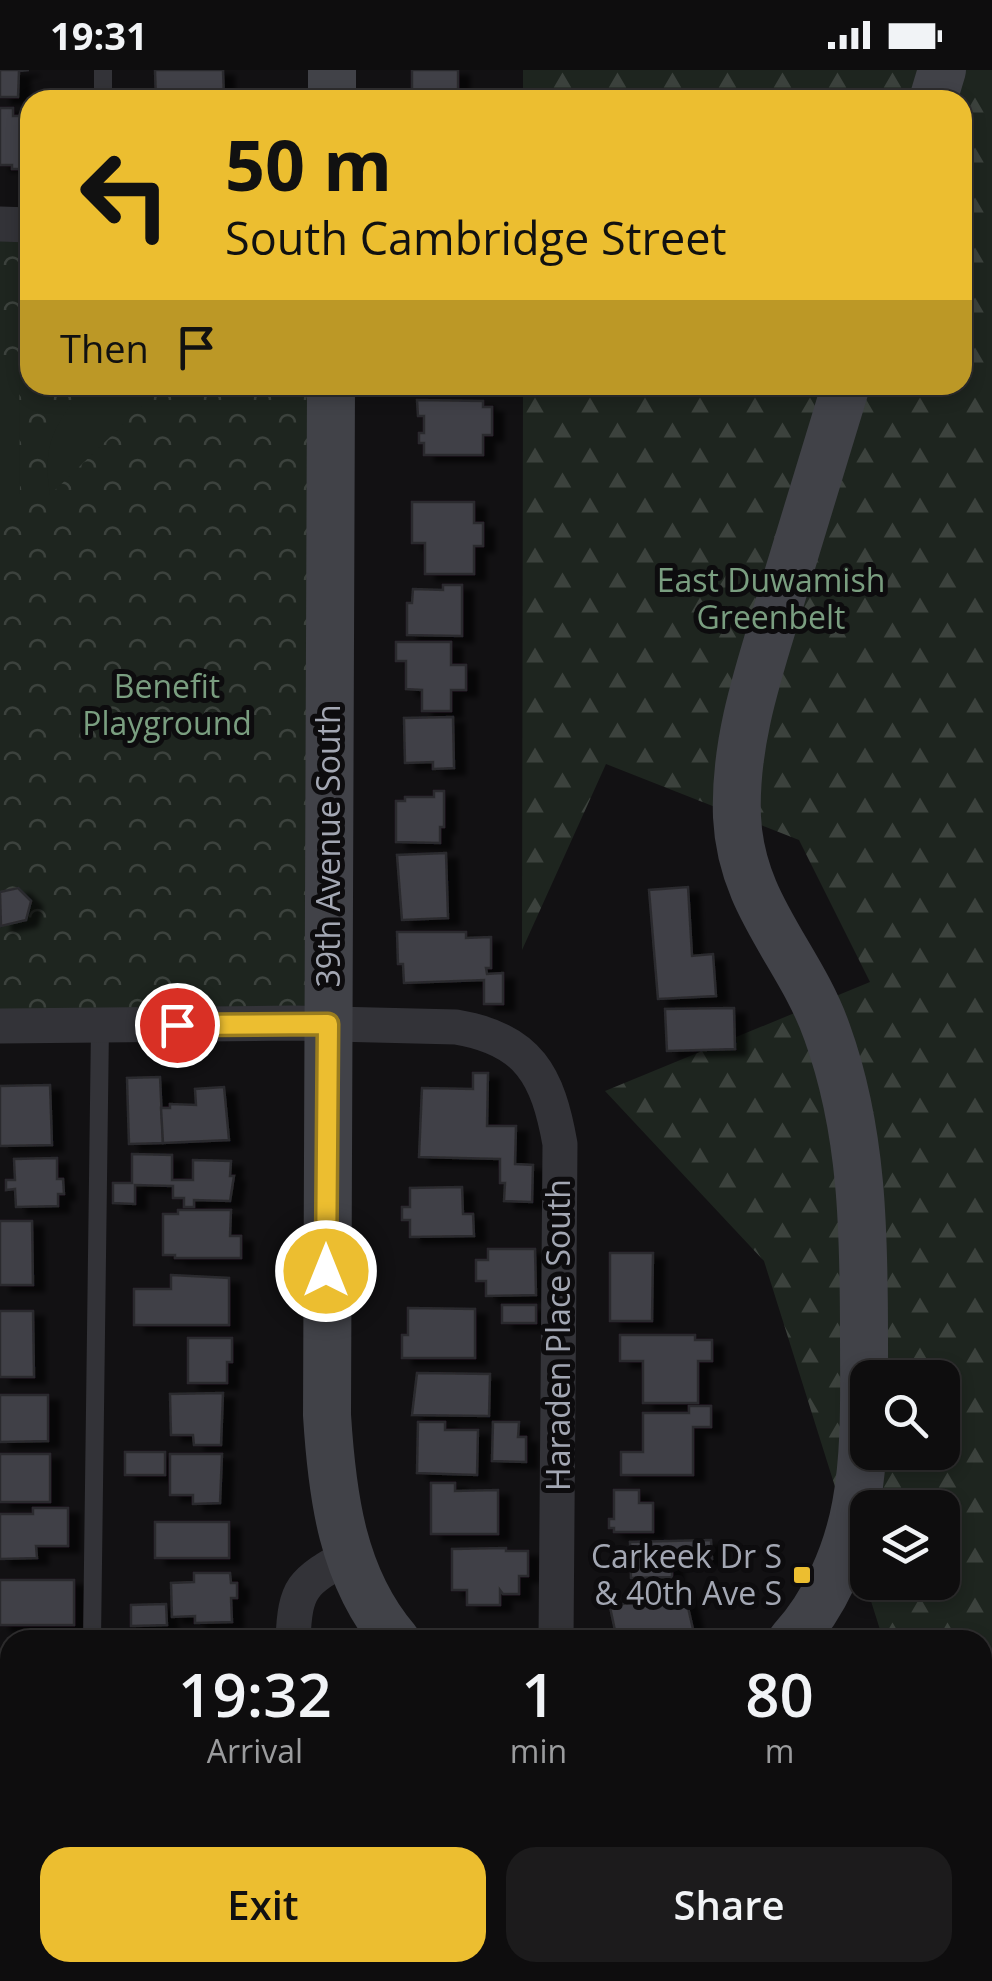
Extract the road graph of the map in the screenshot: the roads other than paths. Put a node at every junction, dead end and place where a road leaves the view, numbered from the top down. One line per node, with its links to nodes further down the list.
1 (331, 395): 3 (main road, 39th Avenue South)
2 (843, 395): 11 (main road)
3 (328, 1024): 5 (street); 6 (main road, 39th Avenue South); 10 (street, Haraden Place South)
4 (0, 1026): 5 (street)
5 (100, 1026): 7 (lane)
6 (348, 1556): 8 (street); 9 (main road, 39th Avenue South)
7 (92, 1630)
8 (294, 1630)
9 (390, 1630)
10 (556, 1630)
11 (801, 1630)

